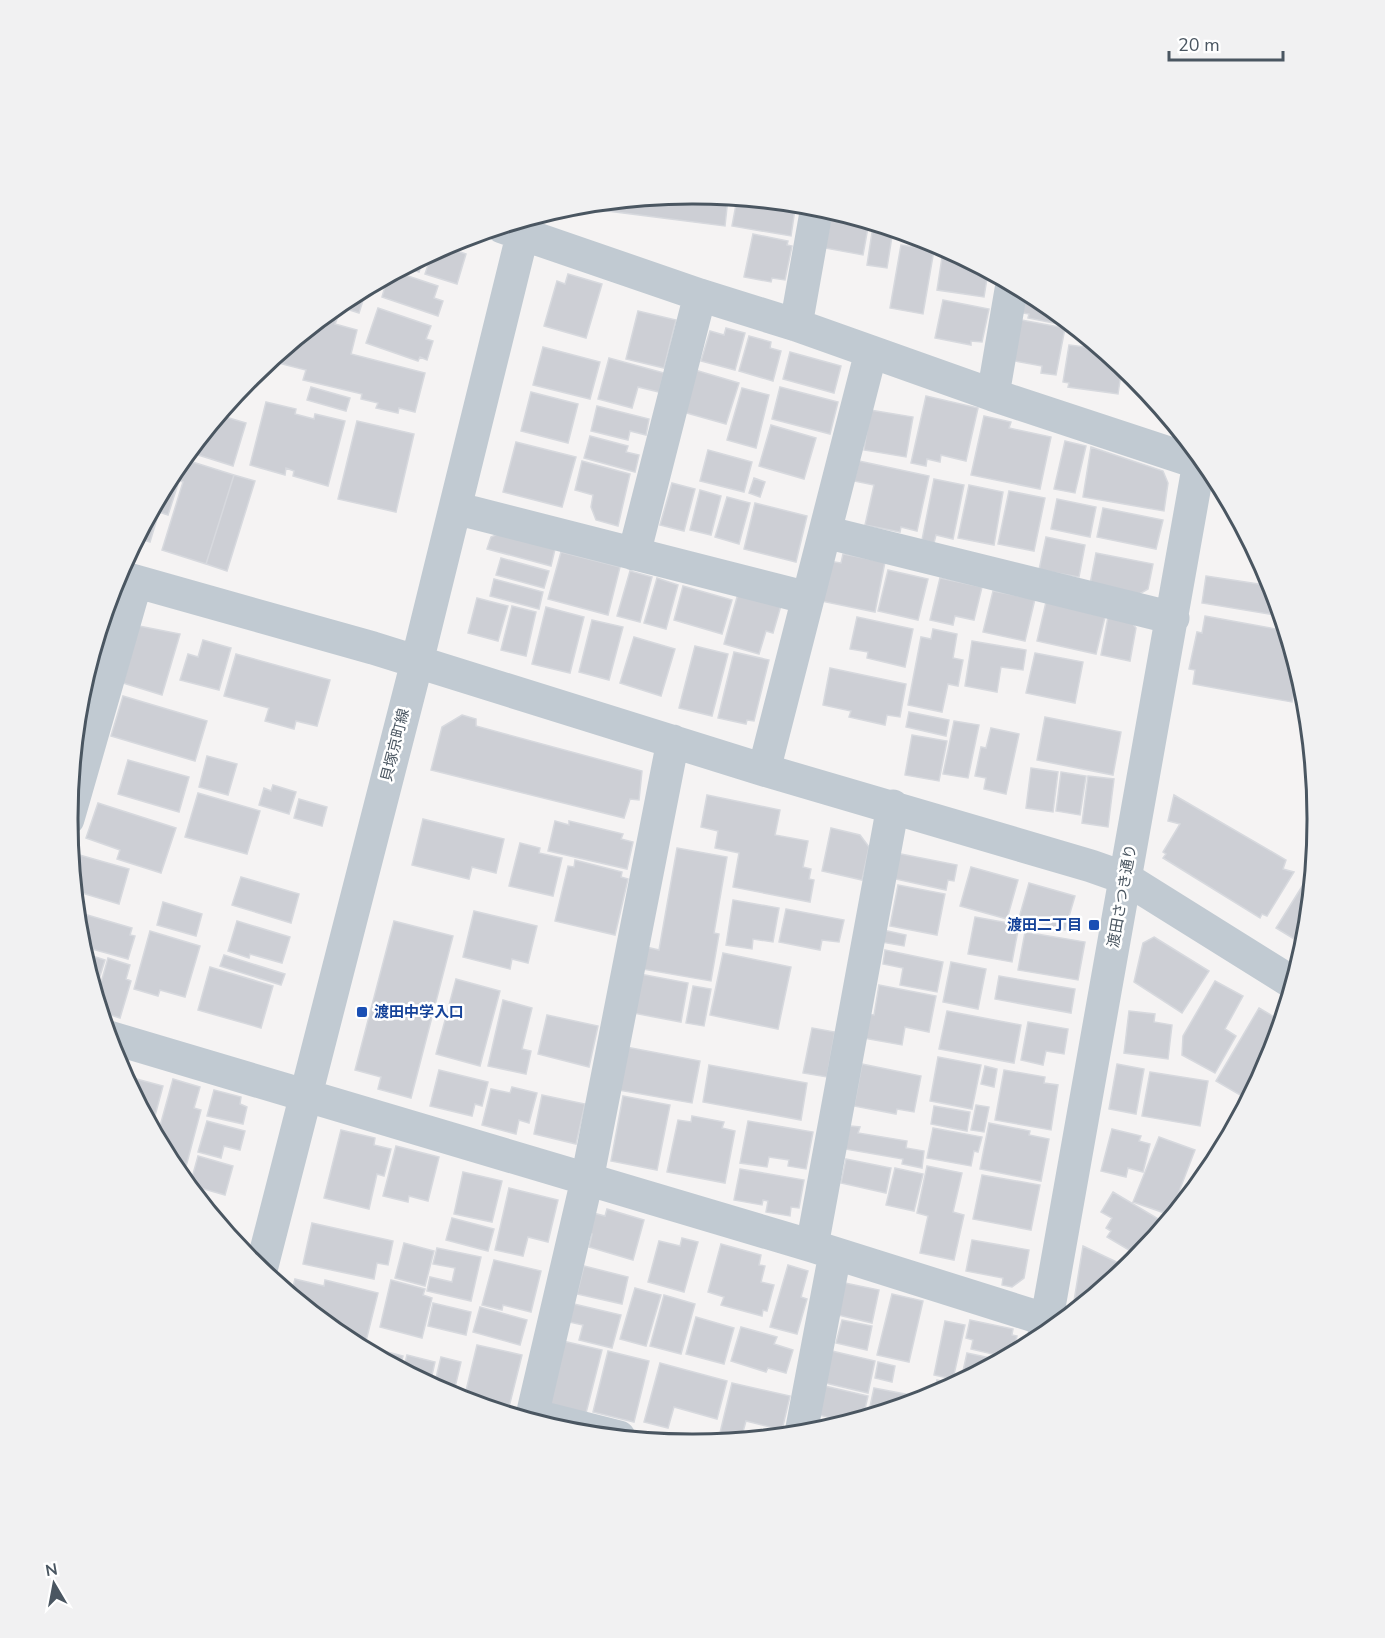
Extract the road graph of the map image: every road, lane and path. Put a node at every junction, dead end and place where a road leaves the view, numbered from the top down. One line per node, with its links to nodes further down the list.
1 (815, 217): 6 (street)
2 (521, 229): 5 (street)
3 (515, 231): 11 (street, 貝塚京町線)
4 (1010, 293): 8 (street)
5 (700, 295): 6 (street); 13 (street)
6 (796, 325): 7 (street)
7 (871, 352): 8 (street); 12 (street)
8 (993, 395): 9 (street)
9 (1189, 458)
10 (1200, 473): 17 (street, 渡田さつき通り)
11 (455, 508): 13 (street); 18 (street, 貝塚京町線)
12 (825, 532): 16 (street); 17 (street)
13 (634, 554): 16 (street)
14 (127, 579): 18 (street)
15 (124, 586): 20 (street)
16 (808, 598): 21 (street)
17 (1173, 618): 23 (street, 渡田さつき通り)
18 (417, 662): 19 (street); 26 (street, 貝塚京町線)
19 (673, 741): 21 (street); 27 (street)
20 (80, 770)
21 (764, 770): 22 (street)
22 (893, 806): 23 (street); 28 (street)
23 (1125, 878): 24 (street); 30 (street, 渡田さつき通り)
24 (1286, 979)
25 (120, 1040): 26 (street)
26 (306, 1096): 27 (street); 29 (street, 貝塚京町線)
27 (587, 1180): 28 (street); 32 (street)
28 (823, 1250): 31 (street); 33 (street)
29 (264, 1259)
30 (1050, 1319)
31 (1042, 1325)
32 (533, 1413)
33 (802, 1424)

